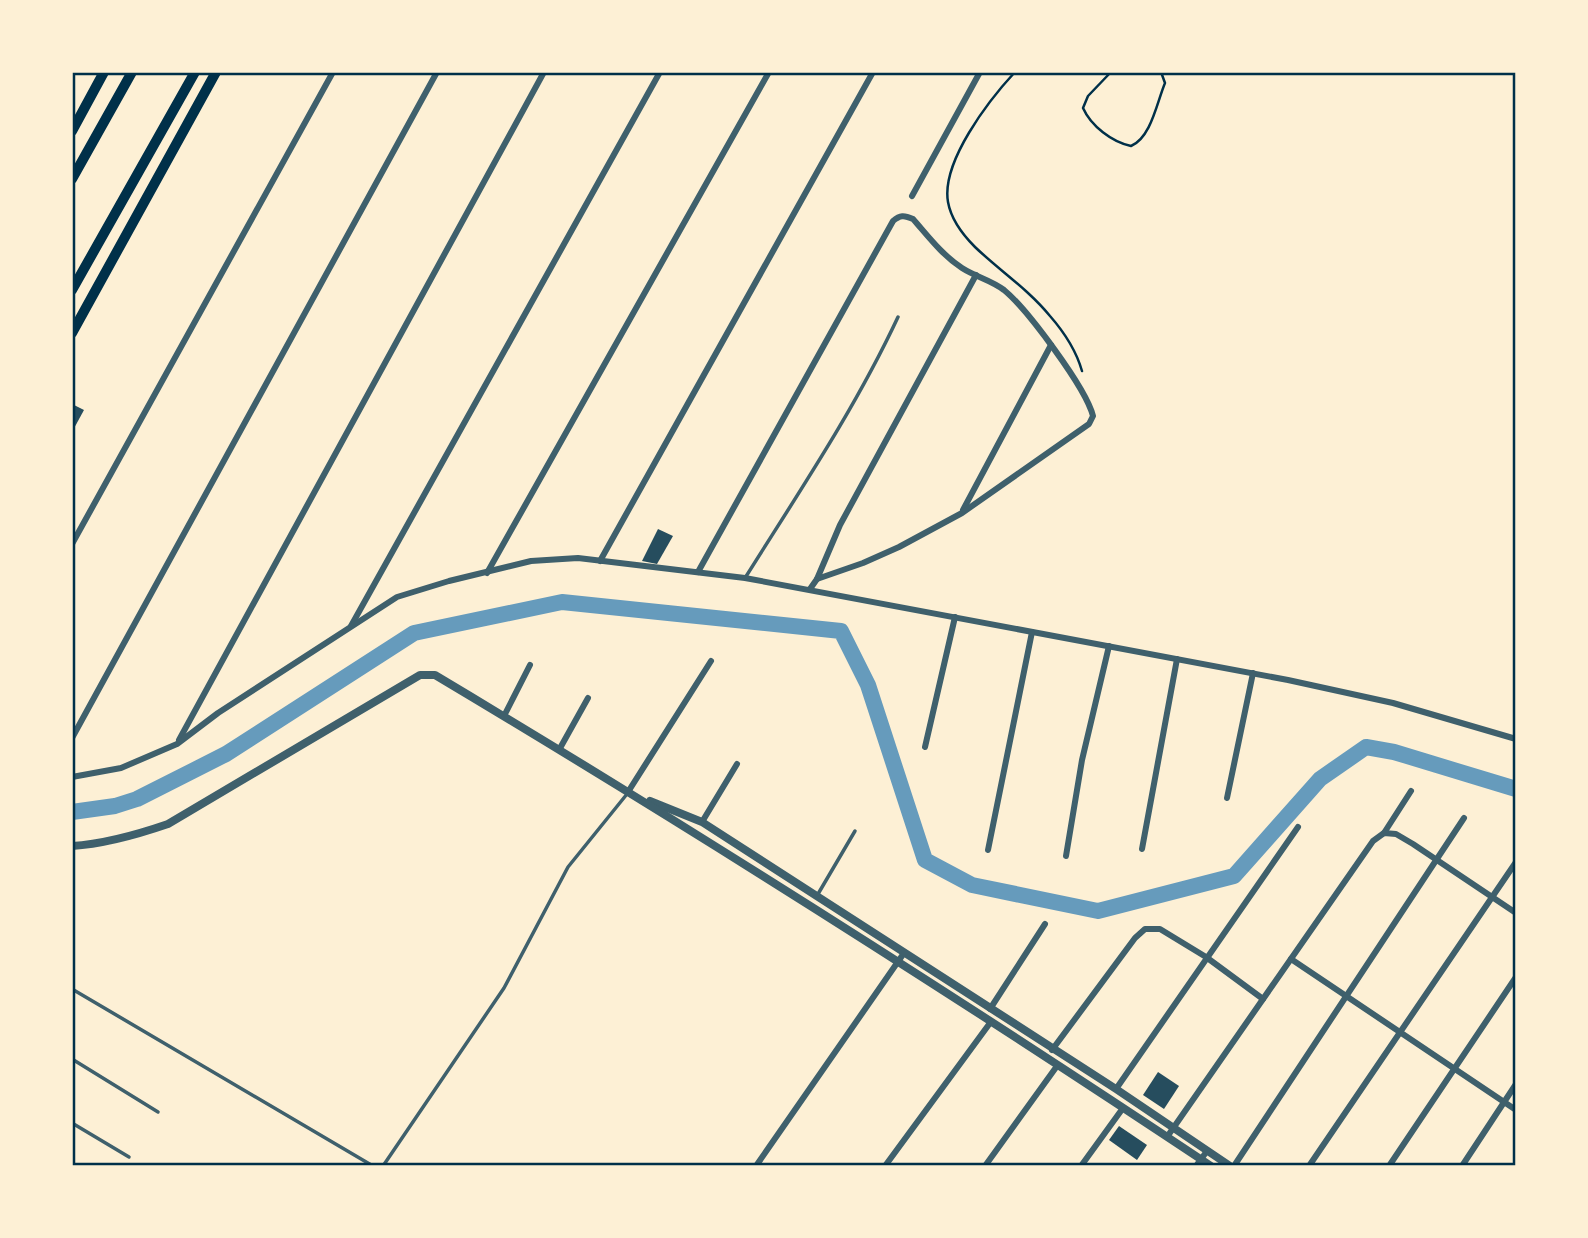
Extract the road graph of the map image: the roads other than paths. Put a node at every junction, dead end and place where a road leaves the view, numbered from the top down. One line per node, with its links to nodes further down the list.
1 (104, 72): 12 (main road)
2 (132, 72): 13 (highway)
3 (195, 72): 16 (highway)
4 (216, 72): 18 (main road)
5 (333, 72): 21 (street)
6 (437, 72): 38 (street)
7 (544, 72): 40 (street)
8 (660, 72): 29 (street)
9 (769, 72): 24 (street)
10 (873, 72): 22 (street)
11 (980, 72): 14 (street)
12 (72, 131)
13 (72, 179)
14 (912, 196)
15 (976, 275): 19 (street); 23 (street); 26 (street)
16 (72, 290)
17 (898, 317): 25 (lane)
18 (72, 333)
19 (1051, 345): 20 (street); 20 (street)
20 (962, 513): 26 (street)
21 (72, 544)
22 (600, 561): 23 (street); 24 (street)
23 (698, 572): 25 (street)
24 (487, 573): 29 (street)
25 (745, 578): 27 (street)
26 (817, 579): 27 (street)
27 (810, 589): 28 (street)
28 (955, 617): 30 (street); 41 (street)
29 (350, 628): 40 (street)
30 (1032, 632): 31 (street); 55 (street)
31 (1109, 646): 32 (street); 56 (street)
32 (1177, 659): 35 (street); 54 (street)
33 (711, 661): 46 (street)
34 (530, 665): 37 (street)
35 (1253, 673): 39 (street); 47 (street)
36 (588, 698): 42 (street)
37 (504, 716): 42 (street); 53 (street)
38 (72, 738)
39 (1516, 739)
40 (177, 744): 44 (street)
41 (925, 747)
42 (559, 750): 46 (street)
43 (737, 764): 49 (street)
44 (72, 777)
45 (1411, 791): 52 (street)
46 (628, 792): 49 (street); 66 (street); 91 (lane)
47 (1227, 798)
48 (1464, 818): 57 (street)
49 (702, 822): 59 (street)
50 (1298, 827): 64 (street)
51 (855, 831): 59 (lane)
52 (1384, 833): 57 (street); 65 (street)
53 (72, 846)
54 (1142, 849)
55 (988, 850)
56 (1066, 856)
57 (1437, 860): 60 (street); 69 (street)
58 (1516, 862): 60 (street)
59 (816, 896): 63 (street)
60 (1492, 897): 61 (street); 73 (street)
61 (1516, 914)
62 (1045, 924): 71 (street)
63 (904, 953): 66 (street); 71 (street)
64 (1206, 957): 70 (street); 74 (street); 79 (street)
65 (1291, 959): 69 (street); 70 (street)
66 (897, 962): 72 (street); 92 (street)
67 (1516, 977): 77 (street)
68 (72, 989): 90 (lane)
69 (1347, 996): 73 (street); 97 (street)
70 (1263, 999): 85 (street)
71 (990, 1009): 74 (street)
72 (990, 1023): 76 (street); 93 (street)
73 (1401, 1032): 77 (street); 98 (street)
74 (1052, 1049): 79 (street)
75 (72, 1059): 83 (lane)
76 (1057, 1066): 81 (street); 94 (street)
77 (1455, 1069): 80 (street); 99 (street)
78 (1516, 1084): 80 (street)
79 (1116, 1089): 85 (street)
80 (1504, 1102): 82 (street); 100 (street)
81 (1123, 1108): 86 (street); 95 (street)
82 (1516, 1110)
83 (158, 1112)
84 (72, 1123): 88 (lane)
85 (1173, 1129): 86 (street); 87 (street)
86 (1167, 1137): 89 (street)
87 (1207, 1151): 89 (street); 97 (street)
88 (129, 1157)
89 (1199, 1163): 96 (street)
90 (373, 1166)
91 (383, 1166)
92 (757, 1166)
93 (885, 1166)
94 (985, 1166)
95 (1081, 1166)
96 (1211, 1166)
97 (1232, 1166)
98 (1310, 1166)
99 (1389, 1166)
100 (1462, 1166)

